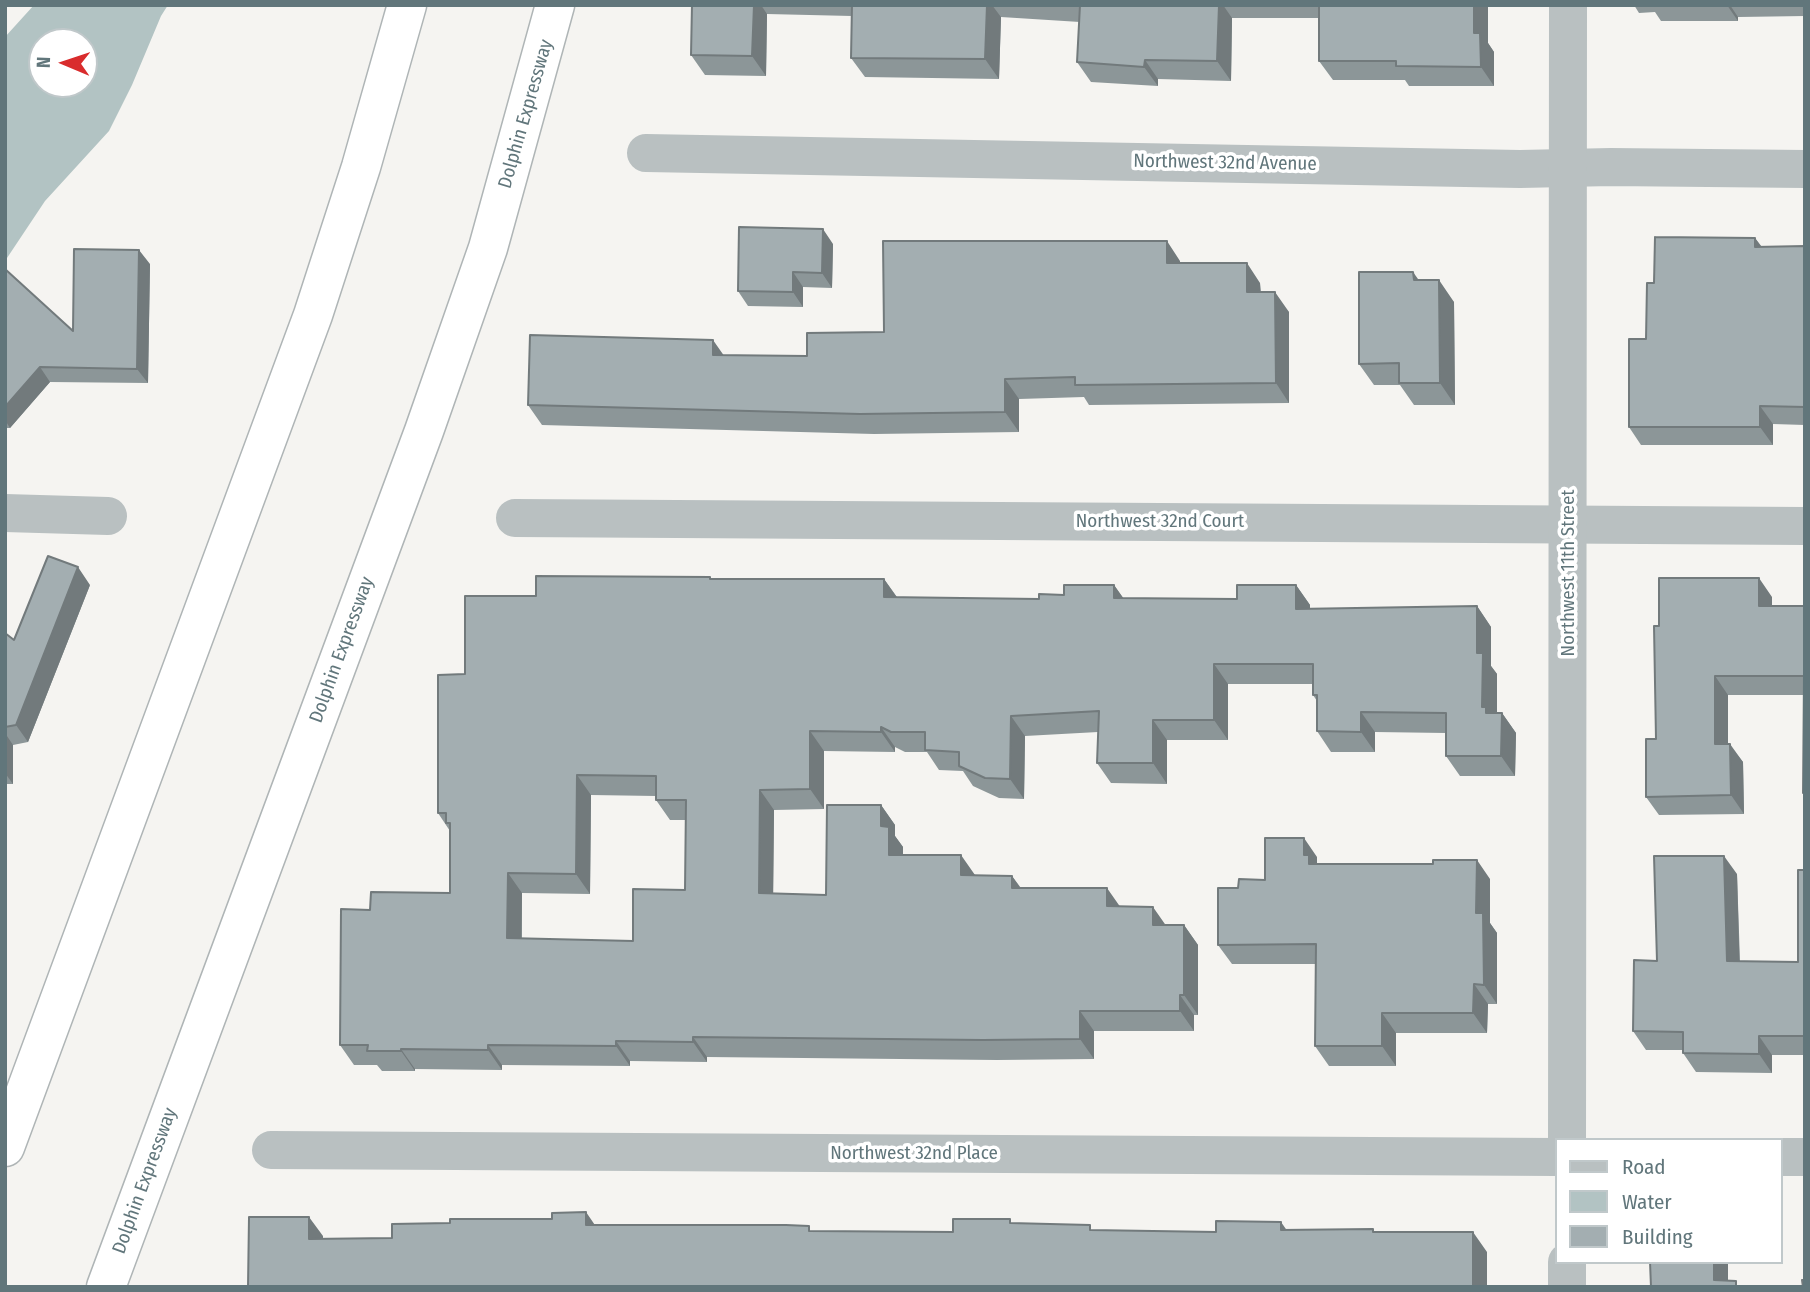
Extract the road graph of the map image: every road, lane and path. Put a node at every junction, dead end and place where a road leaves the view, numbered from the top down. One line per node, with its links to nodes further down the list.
1 (407, 5): 13 (highway)
2 (555, 5): 19 (highway, Dolphin Expressway)
3 (1568, 5): 5 (street, Northwest 11th Street)
4 (646, 153): 5 (street, Northwest 32nd Avenue)
5 (1568, 167): 6 (street, Northwest 32nd Avenue); 10 (street, Northwest 11th Street)
6 (1805, 169)
7 (5, 513): 8 (street)
8 (108, 516)
9 (515, 518): 10 (street, Northwest 32nd Court)
10 (1569, 524): 11 (street, Northwest 32nd Court); 12 (street, Northwest 11th Street)
11 (1805, 526)
12 (1567, 1138)
13 (5, 1147)
14 (271, 1150): 15 (street, Northwest 32nd Place)
15 (1554, 1157)
16 (1782, 1157): 17 (street)
17 (1805, 1157)
18 (1567, 1264): 20 (street)
19 (106, 1287)
20 (1567, 1287)

